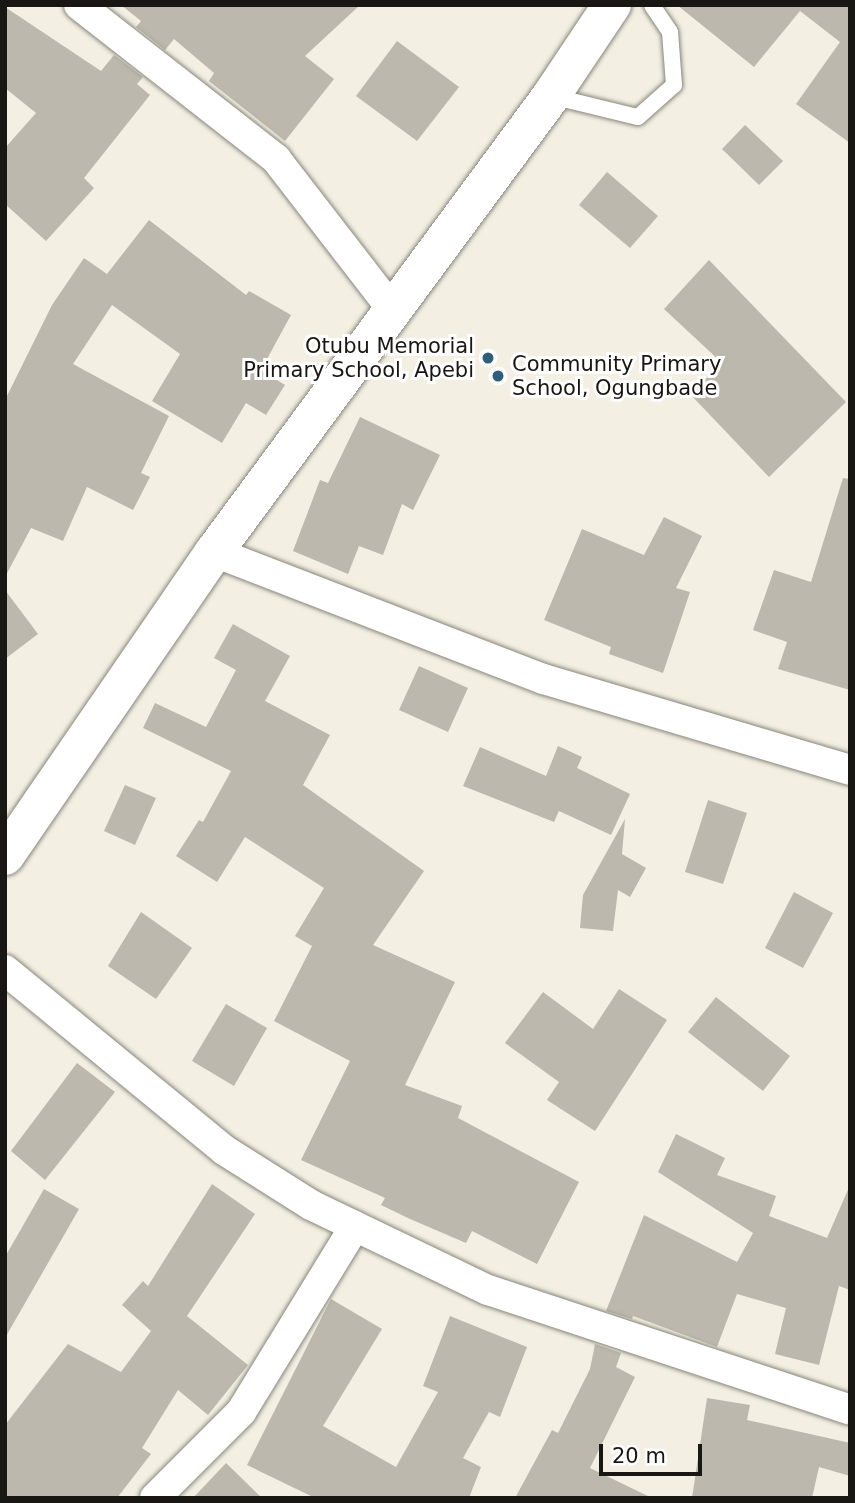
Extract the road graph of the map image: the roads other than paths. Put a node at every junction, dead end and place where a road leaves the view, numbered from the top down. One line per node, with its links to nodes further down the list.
1 (79, 5): 5 (street)
2 (612, 5): 4 (street)
3 (652, 5): 4 (lane)
4 (551, 96): 5 (street)
5 (391, 308): 6 (street)
6 (214, 552): 7 (street); 8 (street)
7 (850, 770)
8 (5, 856)
9 (5, 970): 10 (street)
10 (355, 1226): 11 (street); 12 (street)
11 (850, 1410)
12 (155, 1498)

